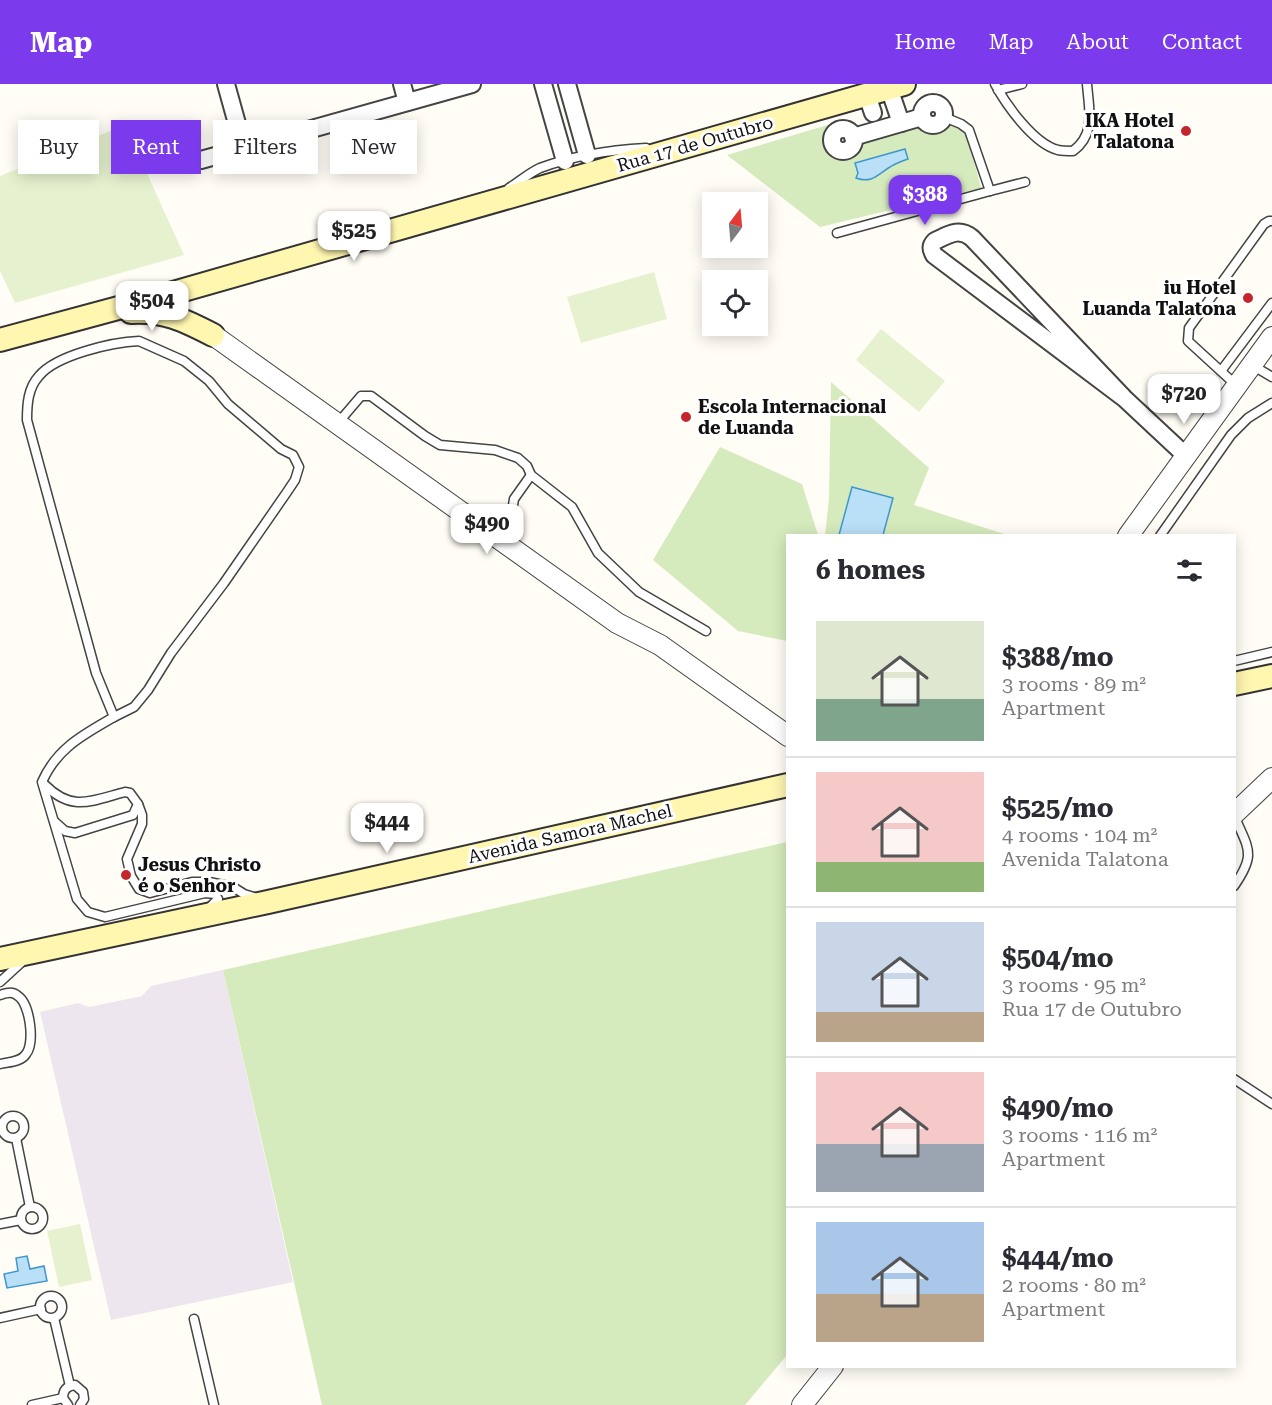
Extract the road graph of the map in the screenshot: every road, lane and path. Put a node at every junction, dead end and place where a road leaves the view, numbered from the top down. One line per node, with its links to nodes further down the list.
1 (226, 84): 13 (street)
2 (402, 84): 10 (street)
3 (472, 84): 10 (street)
4 (543, 84): 21 (street)
5 (567, 84): 18 (street)
6 (1022, 84): 9 (lane)
7 (1087, 84): 9 (lane)
8 (894, 85): 11 (main road, Rua 17 de Outubro); 14 (street)
9 (997, 87)
10 (407, 102): 15 (street)
11 (874, 115): 14 (street); 16 (street); 17 (main road, Rua 17 de Outubro)
12 (944, 117): 14 (street); 23 (lane)
13 (236, 120)
14 (901, 123)
15 (318, 127)
16 (853, 137)
17 (689, 145): 18 (lane); 24 (main road, Rua 17 de Outubro)
18 (587, 155): 21 (lane)
19 (213, 157): 20 (street)
20 (201, 160)
21 (565, 161): 24 (lane)
22 (1025, 182): 23 (lane)
23 (990, 191): 26 (lane)
24 (486, 203): 27 (main road, Rua 17 de Outubro)
25 (1272, 221): 35 (lane)
26 (837, 233)
27 (210, 282): 28 (main road); 31 (main road)
28 (159, 297): 30 (main road); 31 (main road)
29 (1272, 303): 35 (lane)
30 (94, 315): 31 (main road); 33 (main road)
31 (213, 335): 40 (street)
32 (1272, 337): 34 (street)
33 (0, 340)
34 (1251, 365): 36 (lane); 37 (street)
35 (1221, 371): 37 (lane)
36 (1272, 377)
37 (1236, 385): 41 (street)
38 (1124, 398): 38 (street); 41 (street)
39 (1272, 403): 44 (lane)
40 (337, 424): 42 (lane); 45 (street)
41 (1185, 454): 43 (street)
42 (531, 475): 45 (lane); 46 (lane)
43 (1129, 534)
44 (1161, 534)
45 (507, 546): 52 (street)
46 (706, 632)
47 (1272, 652): 48 (lane)
48 (1236, 661)
49 (1272, 676): 50 (main road)
50 (1236, 684)
51 (114, 717): 51 (lane); 54 (lane)
52 (786, 735)
53 (1272, 778): 57 (street)
54 (42, 782): 56 (lane); 59 (lane)
55 (786, 785): 61 (main road, Avenida Samora Machel)
56 (138, 804): 59 (lane); 61 (lane)
57 (1236, 812)
58 (1236, 820): 60 (lane)
59 (54, 821): 62 (lane)
60 (1236, 883)
61 (268, 902): 62 (main road, Avenida Samora Machel)
62 (195, 907): 63 (main road, Avenida Samora Machel)
63 (34, 951): 64 (main road, Avenida Samora Machel); 65 (lane)
64 (0, 959)
65 (0, 982)
66 (0, 995): 67 (lane)
67 (0, 1064)
68 (1236, 1080): 69 (lane)
69 (1272, 1104)
70 (1, 1130): 71 (lane); 71 (lane)
71 (16, 1138): 72 (lane)
72 (30, 1207): 73 (lane); 73 (lane)
73 (21, 1220): 74 (lane)
74 (0, 1224)
75 (41, 1309): 76 (lane); 77 (lane); 77 (lane)
76 (0, 1318)
77 (54, 1318): 80 (lane)
78 (194, 1319): 84 (lane)
79 (831, 1368): 85 (street)
80 (70, 1386): 81 (lane); 83 (lane)
81 (65, 1402): 82 (lane)
82 (32, 1405)
83 (80, 1405)
84 (214, 1405)
85 (802, 1405)

